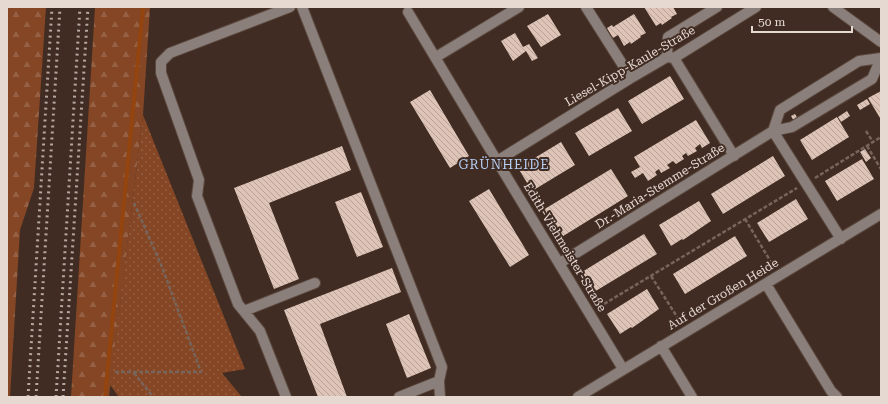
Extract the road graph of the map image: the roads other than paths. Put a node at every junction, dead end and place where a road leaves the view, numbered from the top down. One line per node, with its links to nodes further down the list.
1 (290, 7): 22 (street)
2 (302, 7): 25 (street)
3 (519, 7): 10 (street)
4 (586, 7): 13 (street)
5 (717, 7): 11 (street)
6 (756, 7): 11 (street, Liesel-Kipp-Kaule-Straße)
7 (833, 7): 9 (street)
8 (408, 12): 10 (street, Edith-Viehmeister-Straße)
9 (881, 42)
10 (436, 57): 16 (street, Edith-Viehmeister-Straße)
11 (671, 58): 13 (street, Liesel-Kipp-Kaule-Straße); 15 (street)
12 (881, 58): 14 (street, Dr.-Maria-Stemme-Straße); 14 (street, Dr.-Maria-Stemme-Straße)
13 (631, 78): 16 (street, Liesel-Kipp-Kaule-Straße)
14 (773, 131): 15 (street, Dr.-Maria-Stemme-Straße); 18 (street)
15 (734, 156): 19 (street, Dr.-Maria-Stemme-Straße)
16 (497, 161): 19 (street, Edith-Viehmeister-Straße)
17 (881, 214): 18 (street, Auf der Großen Heide)
18 (841, 238): 21 (street, Auf der Großen Heide)
19 (560, 263): 24 (street, Edith-Viehmeister-Straße)
20 (315, 283): 22 (street)
21 (766, 284): 23 (street, Auf der Großen Heide); 31 (street)
22 (244, 311): 26 (street)
23 (662, 346): 24 (street, Auf der Großen Heide); 30 (street)
24 (623, 369): 29 (street, Auf der Großen Heide)
25 (439, 382): 27 (street); 28 (street)
26 (286, 397)
27 (398, 397)
28 (440, 397)
29 (578, 397)
30 (692, 397)
31 (837, 397)

